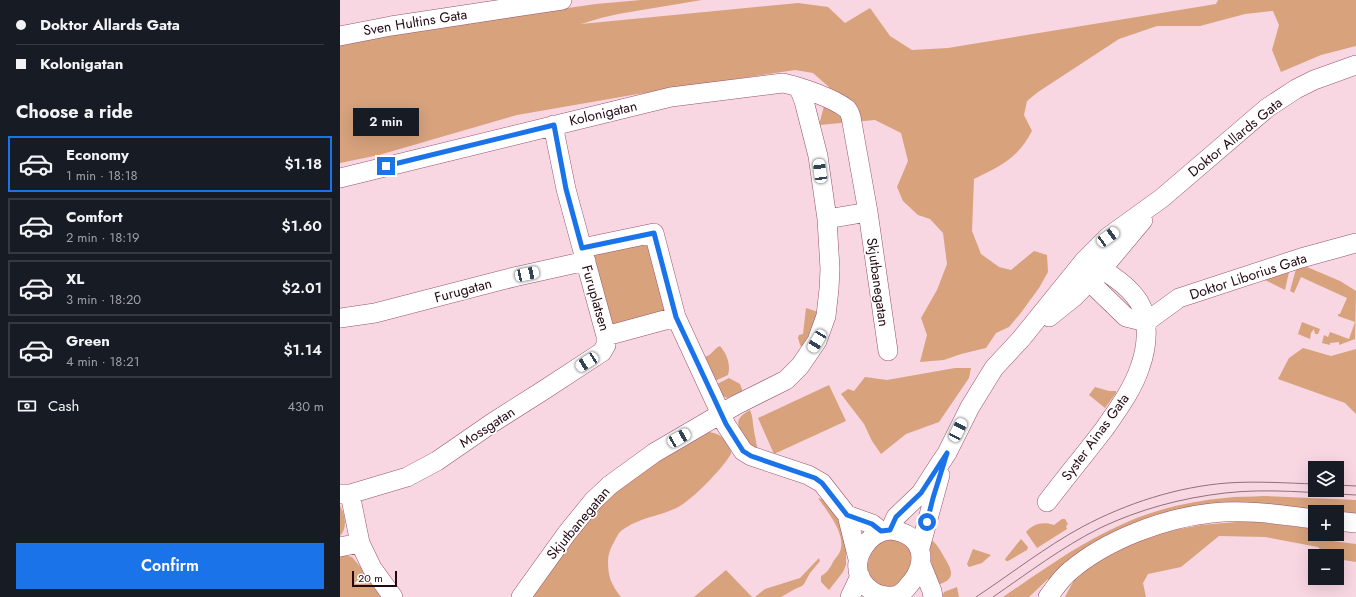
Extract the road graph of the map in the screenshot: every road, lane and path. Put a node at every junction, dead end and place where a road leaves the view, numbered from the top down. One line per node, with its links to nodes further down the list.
1 (562, 0): 2 (street, Sven Hultins Gata)
2 (340, 36)
3 (1356, 64): 7 (street, Doktor Allards Gata)
4 (799, 88): 5 (street, Kolonigatan); 8 (street, Skjutbanegatan); 9 (street, Skjutbanegatan)
5 (554, 125): 6 (street, Kolonigatan); 11 (street)
6 (340, 178)
7 (1162, 198): 12 (street, Doktor Allards Gata); 13 (street, Doktor Allards Gata)
8 (868, 212): 9 (street); 19 (street, Skjutbanegatan)
9 (827, 218): 20 (street, Skjutbanegatan)
10 (1356, 243): 16 (street, Doktor Liborius Gata)
11 (584, 255): 14 (street, Furuplatsen); 15 (street, Furugatan); 17 (street, Furuplatsen)
12 (1084, 261): 13 (street, Syster Ainas Gata); 18 (street, Doktor Allards Gata)
13 (1097, 274): 16 (street, Syster Ainas Gata); 18 (street, Doktor Allards Gata)
14 (676, 317): 17 (street, Furuplatsen); 20 (street)
15 (340, 318)
16 (1146, 322): 23 (street, Syster Ainas Gata)
17 (606, 336): 22 (street, Mossgatan)
18 (1021, 339): 21 (street, Doktor Allards Gata)
19 (888, 351)
20 (721, 414): 24 (street); 34 (street, Skjutbanegatan)
21 (947, 453): 28 (street, Doktor Allards Gata); 31 (street, Doktor Allards Gata)
22 (345, 494): 29 (street)
23 (1047, 502)
24 (847, 515): 28 (street); 32 (street)
25 (1308, 517): 38 (street)
26 (1344, 522): 27 (street)
27 (1356, 523)
28 (886, 531): 31 (street); 32 (street, Doktor Allards Gata)
29 (360, 543): 30 (street); 33 (street)
30 (340, 547)
31 (920, 556): 36 (street, Doktor Allards Gata); 37 (street)
32 (859, 568): 35 (street, Doktor Allards Gata); 36 (street, Doktor Allards Gata)
33 (393, 597)
34 (521, 597)
35 (850, 597)
36 (896, 597)
37 (933, 597)
38 (1048, 597)

